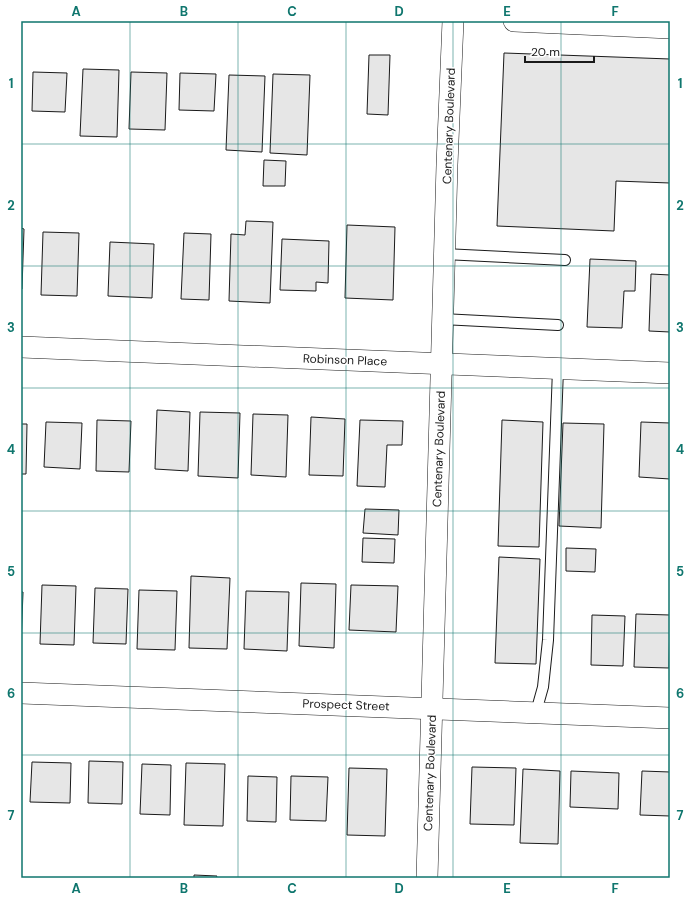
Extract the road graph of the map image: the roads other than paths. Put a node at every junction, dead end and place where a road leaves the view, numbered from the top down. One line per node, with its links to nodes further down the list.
1 (453, 21): 4 (street, Centenary Boulevard)
2 (514, 21): 3 (street)
3 (670, 28)
4 (444, 254): 5 (lane); 6 (street, Centenary Boulevard)
5 (565, 260)
6 (442, 319): 7 (lane); 9 (street, Centenary Boulevard)
7 (558, 325)
8 (21, 347): 9 (street, Robinson Place)
9 (441, 364): 10 (street, Robinson Place); 13 (street, Centenary Boulevard)
10 (558, 369): 11 (street, Robinson Place); 14 (lane)
11 (670, 373)
12 (21, 693): 13 (street, Prospect Street)
13 (432, 708): 14 (street, Prospect Street); 16 (street, Centenary Boulevard)
14 (536, 712): 15 (street, Prospect Street)
15 (670, 718)
16 (427, 878)

